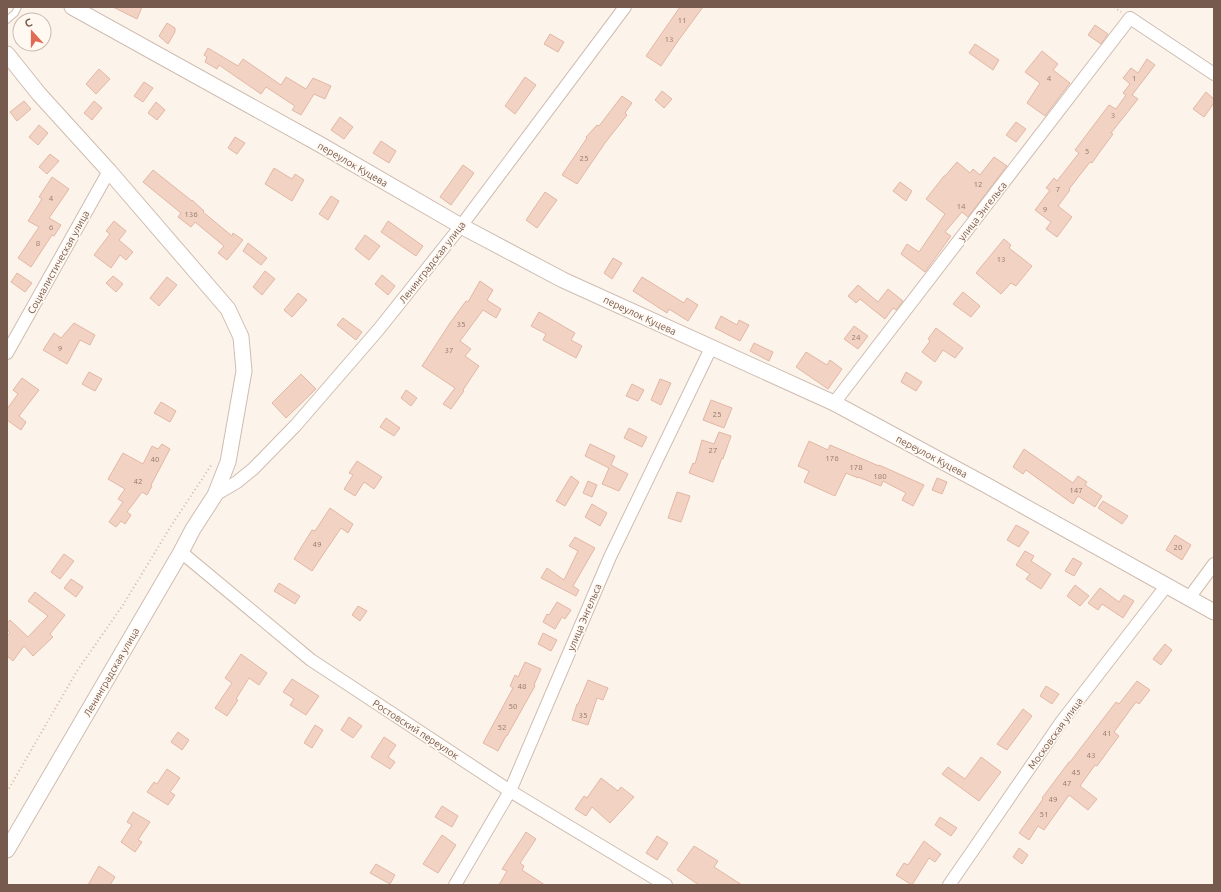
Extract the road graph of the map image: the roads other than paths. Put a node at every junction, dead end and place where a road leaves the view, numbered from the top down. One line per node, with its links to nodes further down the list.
1 (18, 7): 4 (lane)
2 (72, 7): 8 (street, переулок Куцева)
3 (625, 7): 8 (street, Ленинградская улица)
4 (7, 20)
5 (7, 54): 7 (street)
6 (1214, 74): 11 (street, улица Энгельса)
7 (109, 171): 10 (street, Социалистическая улица); 12 (street, Ленинградская улица)
8 (461, 226): 9 (street, переулок Куцева); 12 (street, Ленинградская улица)
9 (711, 348): 11 (street, переулок Куцева); 18 (street, улица Энгельса)
10 (7, 353)
11 (834, 404): 15 (street, переулок Куцева)
12 (215, 495): 13 (street, Ленинградская улица)
13 (181, 552): 18 (street, Ростовский переулок); 19 (street, Ленинградская улица)
14 (1214, 564): 16 (street)
15 (1167, 585): 16 (street, переулок Куцева); 22 (street, Московская улица)
16 (1189, 598): 17 (street, переулок Куцева)
17 (1214, 612)
18 (510, 791): 20 (street, улица Энгельса); 21 (street, Ростовский переулок)
19 (7, 850)
20 (455, 885)
21 (666, 885)
22 (949, 885)

